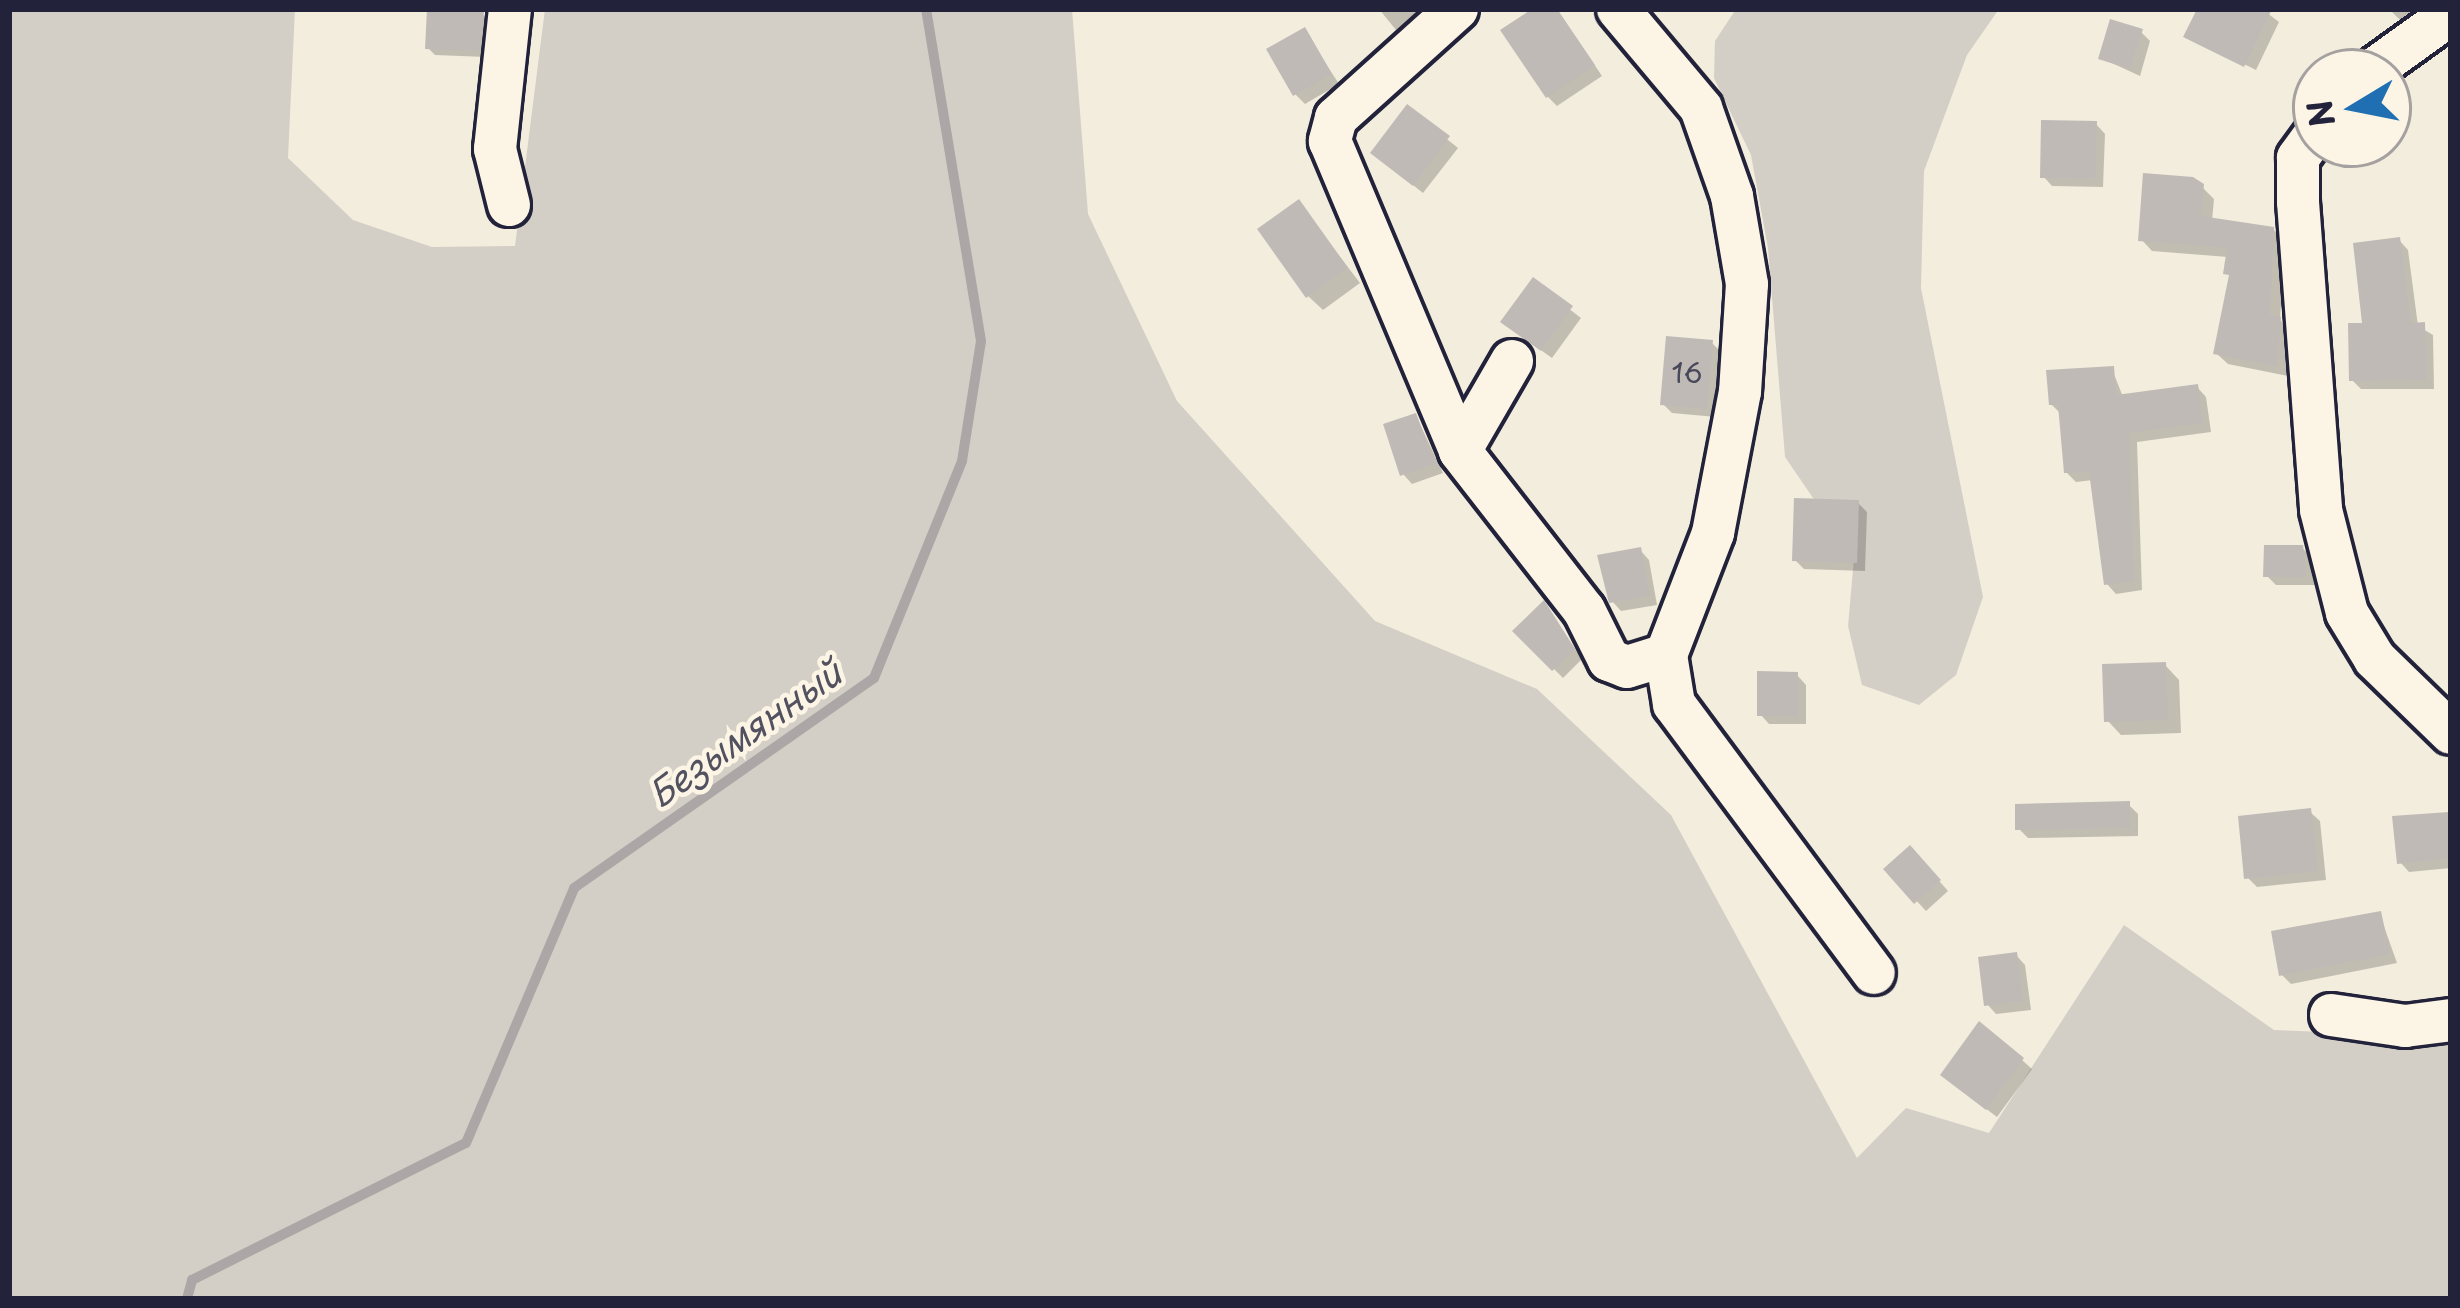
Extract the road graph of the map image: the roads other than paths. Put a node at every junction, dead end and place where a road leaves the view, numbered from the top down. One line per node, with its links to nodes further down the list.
1 (510, 9): 7 (street)
2 (1457, 9): 9 (street)
3 (1618, 9): 10 (street)
4 (2451, 14): 5 (street)
5 (2404, 48)
6 (2298, 168): 11 (street)
7 (508, 206)
8 (1512, 362): 9 (street)
9 (1460, 451): 10 (street)
10 (1666, 655): 12 (street)
11 (2451, 733)
12 (1874, 973)
13 (2331, 1015): 14 (street)
14 (2451, 1020)

